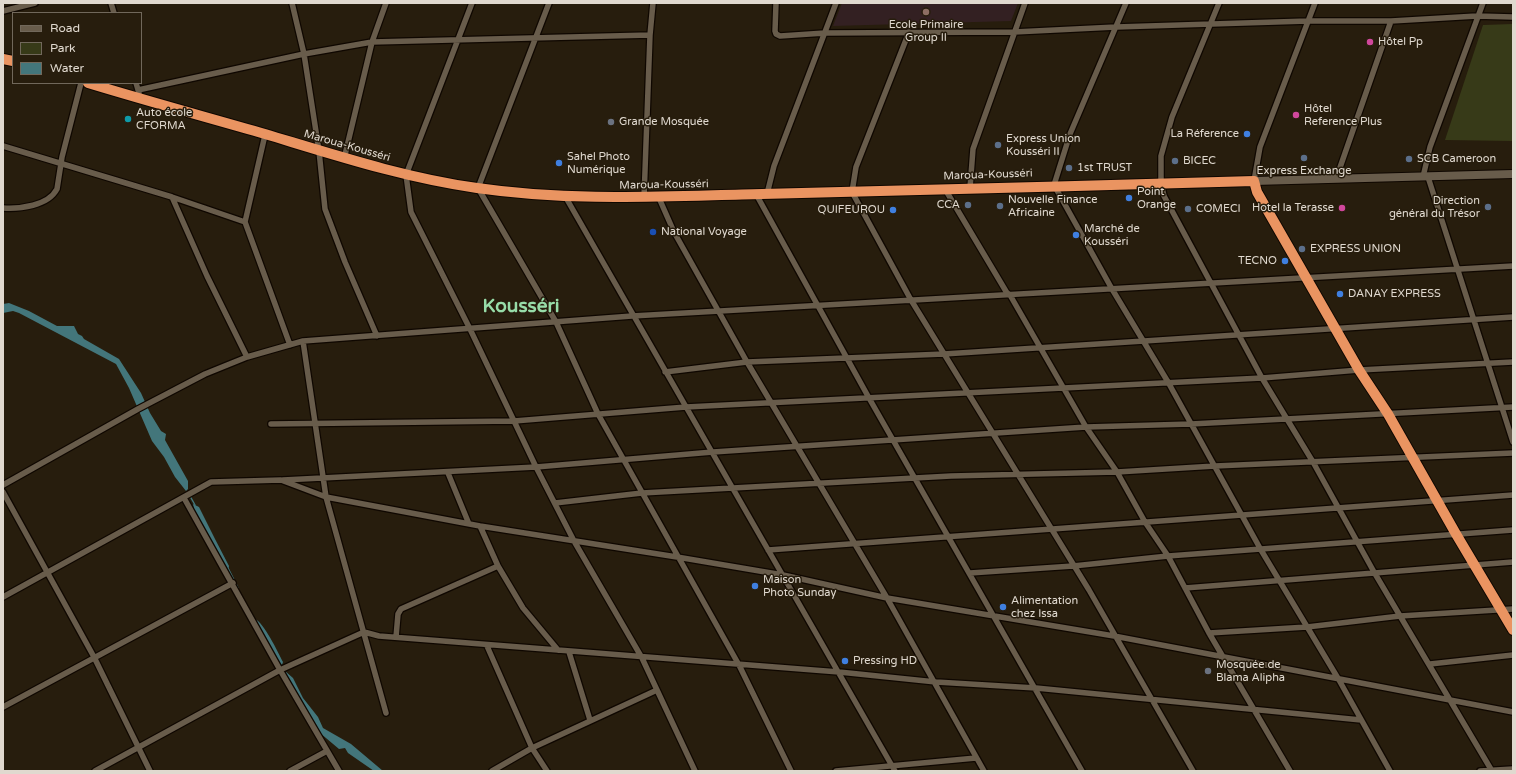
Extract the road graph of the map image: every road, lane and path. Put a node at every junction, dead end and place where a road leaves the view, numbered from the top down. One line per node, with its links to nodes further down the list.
1 (35, 3): 14 (street)
2 (292, 3): 28 (street)
3 (386, 3): 27 (street)
4 (472, 3): 26 (street)
5 (548, 3): 25 (street)
6 (653, 3): 24 (street)
7 (776, 3): 23 (street)
8 (836, 3): 23 (street)
9 (1025, 3): 22 (street)
10 (1126, 3): 20 (street)
11 (1219, 3): 19 (street)
12 (1315, 3): 18 (street)
13 (1483, 3): 15 (street)
14 (3, 11)
15 (1478, 16): 16 (street); 17 (street); 40 (street)
16 (1513, 17)
17 (1391, 21): 18 (street); 41 (street)
18 (1308, 22): 19 (street); 42 (street)
19 (1211, 24): 20 (street); 43 (street)
20 (1116, 27): 22 (street); 44 (street)
21 (909, 32): 22 (street); 23 (street); 48 (street)
22 (1014, 32): 46 (street)
23 (825, 33): 50 (street)
24 (650, 35): 25 (street); 53 (street)
25 (536, 37): 26 (street); 45 (street)
26 (457, 39): 27 (street); 39 (street)
27 (372, 42): 28 (street); 36 (street)
28 (304, 54): 32 (street); 35 (street)
29 (80, 84): 37 (street)
30 (92, 84): 32 (highway, Maroua-Kousséri)
31 (136, 84): 32 (street)
32 (140, 95): 33 (highway, Maroua-Kousséri)
33 (266, 135): 35 (highway, Maroua-Kousséri); 58 (street)
34 (3, 146): 37 (street)
35 (319, 151): 36 (highway, Maroua-Kousséri); 75 (street)
36 (344, 159): 39 (highway, Maroua-Kousséri)
37 (62, 164): 52 (street); 56 (street)
38 (1513, 174): 40 (street)
39 (406, 175): 45 (highway, Maroua-Kousséri); 72 (street)
40 (1426, 177): 41 (street); 60 (street)
41 (1336, 179): 42 (street)
42 (1254, 181): 43 (highway, Maroua-Kousséri); 61 (highway)
43 (1161, 183): 44 (highway, Maroua-Kousséri); 62 (street)
44 (1054, 185): 46 (highway, Maroua-Kousséri); 63 (street)
45 (478, 188): 51 (highway, Maroua-Kousséri); 71 (street)
46 (970, 188): 47 (highway, Maroua-Kousséri)
47 (945, 189): 48 (highway, Maroua-Kousséri); 64 (street)
48 (852, 192): 50 (highway, Maroua-Kousséri); 65 (street)
49 (756, 194): 50 (highway, Maroua-Kousséri); 54 (highway, Maroua-Kousséri); 66 (street)
50 (767, 194)
51 (565, 196): 53 (highway, Maroua-Kousséri); 68 (street)
52 (172, 197): 58 (street); 81 (street)
53 (644, 198): 54 (highway, Maroua-Kousséri)
54 (658, 198): 67 (street)
55 (3, 208): 56 (street)
56 (18, 209): 57 (street)
57 (3, 212)
58 (245, 222): 78 (street)
59 (1513, 266): 60 (street)
60 (1458, 269): 61 (street); 70 (street)
61 (1306, 278): 62 (street); 73 (highway)
62 (1211, 283): 63 (street); 74 (street)
63 (1112, 289): 64 (street); 76 (street)
64 (1010, 295): 65 (street); 79 (street)
65 (911, 300): 66 (street); 80 (street)
66 (817, 306): 67 (street); 82 (street)
67 (719, 311): 68 (street); 83 (street)
68 (632, 316): 71 (street); 87 (street)
69 (1513, 318): 70 (street)
70 (1475, 320): 73 (street); 85 (street)
71 (556, 322): 72 (street); 97 (street)
72 (470, 329): 75 (street); 100 (street)
73 (1335, 329): 74 (street); 86 (highway)
74 (1239, 335): 76 (street); 88 (street)
75 (377, 336): 77 (street)
76 (1144, 340): 79 (street); 89 (street)
77 (303, 341): 78 (street); 101 (street)
78 (290, 345): 81 (street)
79 (1040, 347): 80 (street); 90 (street)
80 (944, 354): 82 (street); 91 (street)
81 (247, 357): 122 (street)
82 (846, 358): 83 (street); 92 (street)
83 (747, 362): 87 (street); 93 (street)
84 (1513, 362): 85 (street)
85 (1489, 364): 86 (street); 96 (street)
86 (1358, 370): 88 (street); 98 (highway)
87 (665, 372): 94 (street)
88 (1262, 378): 89 (street); 99 (street)
89 (1168, 382): 90 (street); 103 (street)
90 (1064, 387): 91 (street); 104 (street)
91 (966, 393): 92 (street); 105 (street)
92 (869, 398): 93 (street); 106 (street)
93 (772, 402): 94 (street); 108 (street)
94 (686, 407): 97 (street); 109 (street)
95 (1513, 407): 96 (street)
96 (1503, 408): 98 (street); 107 (street)
97 (598, 414): 100 (street); 112 (street)
98 (1388, 414): 99 (street); 111 (highway)
99 (1285, 419): 103 (street); 113 (street)
100 (514, 421): 101 (street); 115 (street)
101 (315, 423): 102 (street); 119 (street)
102 (271, 424)
103 (1191, 424): 104 (street); 114 (street)
104 (1086, 427): 105 (street); 116 (street)
105 (991, 434): 106 (street); 118 (street)
106 (895, 441): 108 (street); 120 (street)
107 (1513, 442)
108 (798, 446): 109 (street); 123 (street)
109 (713, 452): 112 (street); 124 (street)
110 (1513, 454): 111 (street)
111 (1413, 458): 113 (street); 130 (highway)
112 (624, 459): 115 (street); 126 (street)
113 (1313, 462): 114 (street); 132 (street)
114 (1215, 466): 116 (street); 133 (street)
115 (536, 467): 117 (street); 131 (street)
116 (1116, 472): 118 (street); 134 (street)
117 (448, 473): 119 (street); 135 (street)
118 (1017, 476): 120 (street); 137 (street)
119 (323, 478): 121 (street); 129 (street)
120 (915, 478): 123 (street); 140 (street)
121 (281, 480): 128 (street); 129 (street)
122 (3, 484)
123 (820, 484): 124 (street); 143 (street)
124 (733, 488): 126 (street); 144 (street)
125 (3, 492): 153 (street)
126 (642, 493): 131 (street); 147 (street)
127 (1513, 495): 130 (street)
128 (185, 497): 153 (street); 157 (street)
129 (326, 497): 135 (street); 167 (street)
130 (1437, 500): 132 (street); 139 (highway)
131 (555, 503): 141 (street)
132 (1340, 507): 133 (street); 142 (street)
133 (1241, 514): 134 (street); 145 (street)
134 (1145, 522): 137 (street); 146 (street)
135 (469, 524): 136 (street)
136 (480, 526): 141 (street); 150 (street)
137 (1051, 528): 140 (street); 151 (street)
138 (1513, 530): 139 (street)
139 (1456, 534): 142 (street); 149 (highway)
140 (948, 537): 143 (street); 154 (street)
141 (574, 541): 147 (street); 177 (street)
142 (1358, 541): 145 (street); 152 (street)
143 (855, 544): 144 (street); 160 (street)
144 (768, 550): 155 (street)
145 (1261, 550): 146 (street); 156 (street)
146 (1168, 556): 151 (street); 158 (street)
147 (676, 557): 155 (street); 179 (street)
148 (1513, 562): 149 (street)
149 (1474, 565): 152 (street); 162 (highway)
150 (498, 566): 170 (street); 172 (street)
151 (1074, 566): 154 (street); 169 (street)
152 (1374, 572): 156 (street); 163 (street)
153 (46, 573): 159 (street); 175 (street)
154 (970, 574): 164 (street)
155 (782, 575): 160 (street); 181 (street)
156 (1281, 581): 158 (street); 165 (street)
157 (233, 583): 175 (street); 180 (street)
158 (1185, 588): 168 (street)
159 (3, 597)
160 (887, 598): 164 (street); 183 (street)
161 (1513, 609): 162 (street)
162 (1501, 611): 163 (street); 166 (highway)
163 (1400, 616): 165 (street); 178 (street)
164 (995, 617): 169 (street); 184 (street)
165 (1307, 627): 168 (street); 182 (street)
166 (1513, 630)
167 (364, 632): 170 (street); 180 (street); 191 (street)
168 (1209, 632): 176 (street)
169 (1114, 636): 176 (street); 187 (street)
170 (396, 638): 171 (street)
171 (487, 646): 172 (street); 195 (street)
172 (558, 650): 173 (street)
173 (569, 652): 177 (street); 192 (street)
174 (1513, 655): 178 (street)
175 (94, 657): 188 (street); 194 (street)
176 (1223, 657): 182 (street); 189 (street)
177 (642, 658): 179 (street); 185 (street)
178 (1430, 664): 186 (street)
179 (739, 665): 181 (street); 207 (street)
180 (280, 670): 194 (street); 196 (street)
181 (839, 672): 183 (street); 198 (street)
182 (1339, 680): 186 (street); 193 (street)
183 (936, 682): 184 (street); 197 (street)
184 (1036, 688): 187 (street); 210 (street)
185 (656, 690): 192 (street); 206 (street)
186 (1450, 700): 190 (street); 215 (street)
187 (1153, 701): 189 (street); 211 (street)
188 (3, 707)
189 (1255, 711): 193 (street); 212 (street)
190 (1513, 712)
191 (386, 713)
192 (590, 720): 195 (street)
193 (1361, 720): 213 (street)
194 (137, 747): 200 (street); 201 (street)
195 (532, 748): 204 (street); 205 (street)
196 (327, 750): 202 (street); 203 (street)
197 (976, 758): 198 (street); 209 (street)
198 (894, 769): 208 (street)
199 (1513, 769): 215 (street)
200 (96, 771)
201 (150, 771)
202 (290, 771)
203 (339, 771)
204 (492, 771)
205 (547, 771)
206 (695, 771)
207 (791, 771)
208 (836, 771)
209 (984, 771)
210 (1082, 771)
211 (1193, 771)
212 (1290, 771)
213 (1390, 771)
214 (1480, 771): 215 (street)
215 (1492, 771)

